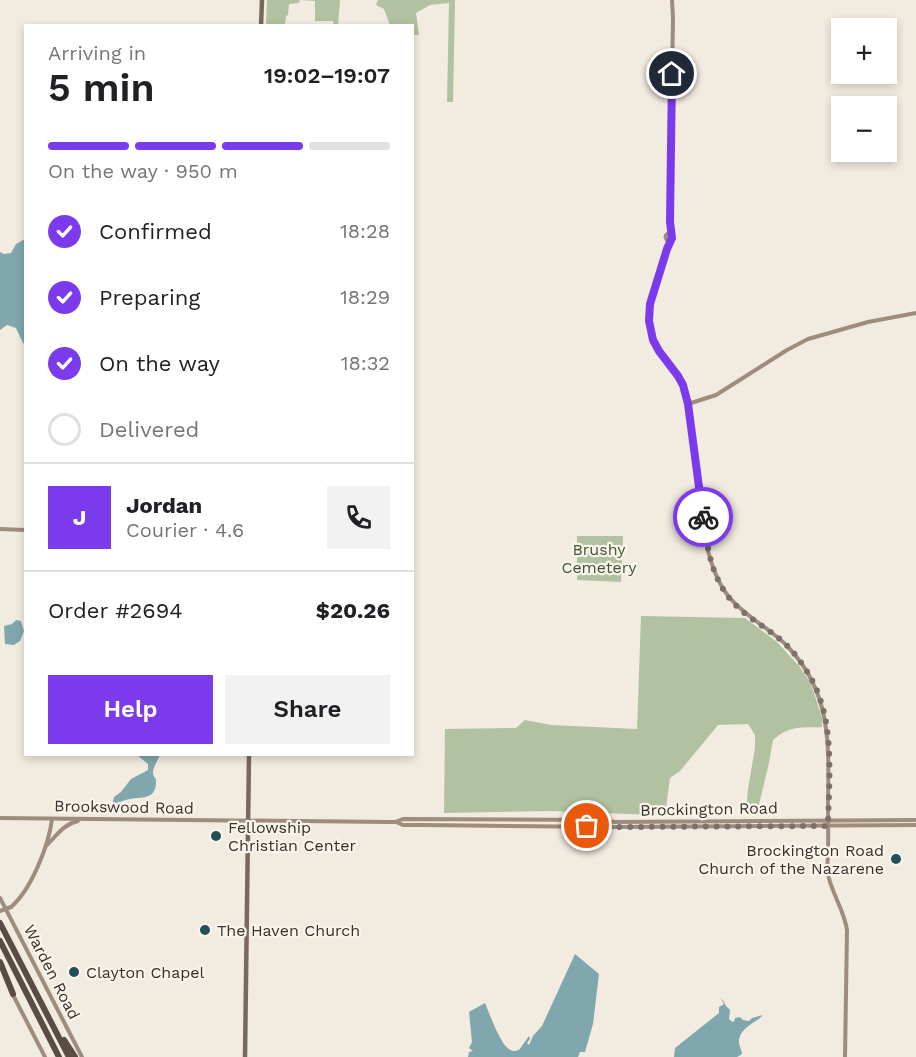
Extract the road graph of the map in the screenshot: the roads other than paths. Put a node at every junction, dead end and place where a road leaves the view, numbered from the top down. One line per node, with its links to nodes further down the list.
1 (262, 0): 3 (main road)
2 (672, 0): 5 (main road)
3 (261, 24)
4 (916, 313): 5 (main road)
5 (688, 404): 14 (main road)
6 (0, 529): 7 (main road)
7 (24, 530)
8 (249, 756): 13 (main road)
9 (0, 818): 10 (main road, Brookswood Road)
10 (52, 819): 11 (main road, Brookswood Road); 16 (main road)
11 (88, 819): 13 (main road, Brookswood Road); 16 (main road)
12 (916, 820): 14 (main road, Brockington Road)
13 (248, 821): 14 (main road, Brockington Road); 30 (main road)
14 (828, 823): 15 (main road, Brockington Road); 31 (main road)
15 (916, 825)
16 (45, 847): 18 (main road, bridge)
17 (0, 898): 29 (main road, Warden Road)
18 (0, 911)
19 (0, 923): 24 (highway)
20 (0, 941): 26 (highway)
21 (0, 962): 23 (highway)
22 (0, 968): 23 (main road)
23 (13, 994): 25 (main road)
24 (45, 1008): 27 (highway); 28 (highway)
25 (45, 1057)
26 (59, 1057)
27 (69, 1057)
28 (75, 1057)
29 (82, 1057)
30 (245, 1057)
31 (845, 1057)

